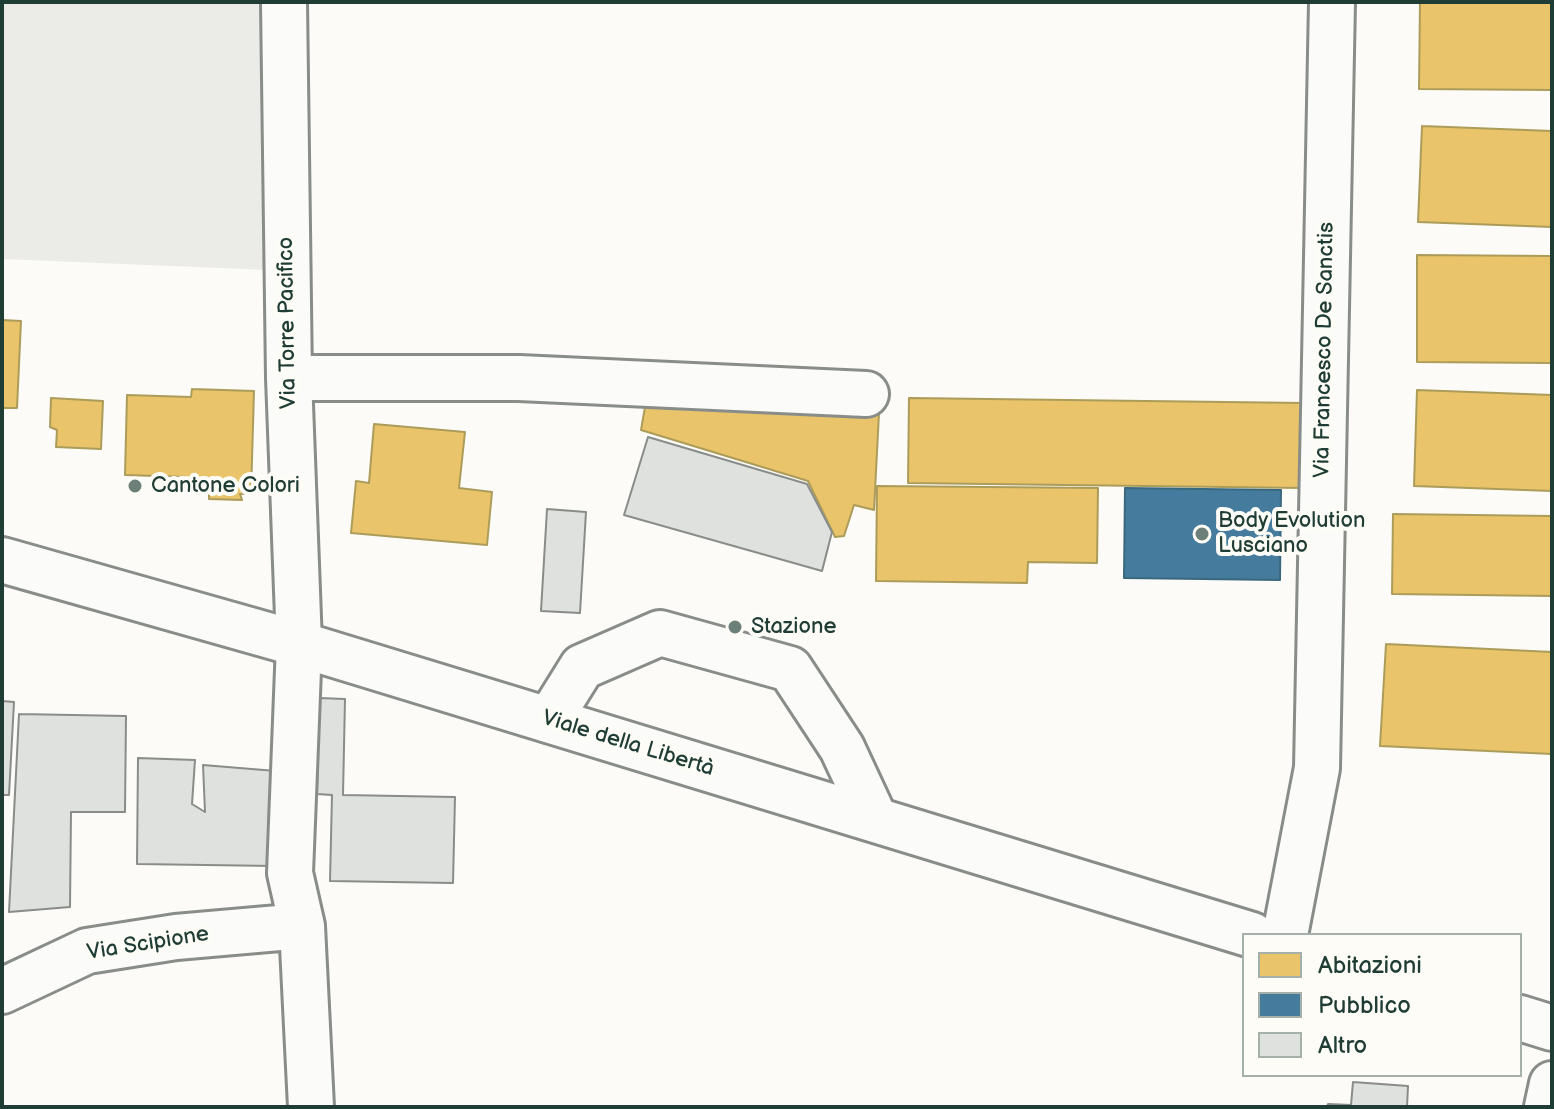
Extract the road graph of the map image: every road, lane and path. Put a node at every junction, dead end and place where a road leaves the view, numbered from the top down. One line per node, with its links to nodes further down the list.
1 (284, 2): 3 (street, Via Torre Pacifico)
2 (1332, 2): 11 (street, Via Francesco De Sanctis)
3 (289, 378): 4 (street); 6 (street, Via Torre Pacifico)
4 (866, 394)
5 (2, 560): 6 (street, Viale della Libertà)
6 (299, 644): 7 (street, Viale della Libertà); 9 (street, Via Torre Pacifico)
7 (549, 720): 8 (street, Viale della Libertà); 8 (street)
8 (875, 819): 10 (street, Viale della Libertà)
9 (302, 926): 12 (street, Via Scipione); 16 (street)
10 (1246, 933)
11 (1285, 933)
12 (2, 991)
13 (1522, 1019): 14 (street)
14 (1552, 1028)
15 (1552, 1084): 17 (street)
16 (311, 1107)
17 (1547, 1107)

